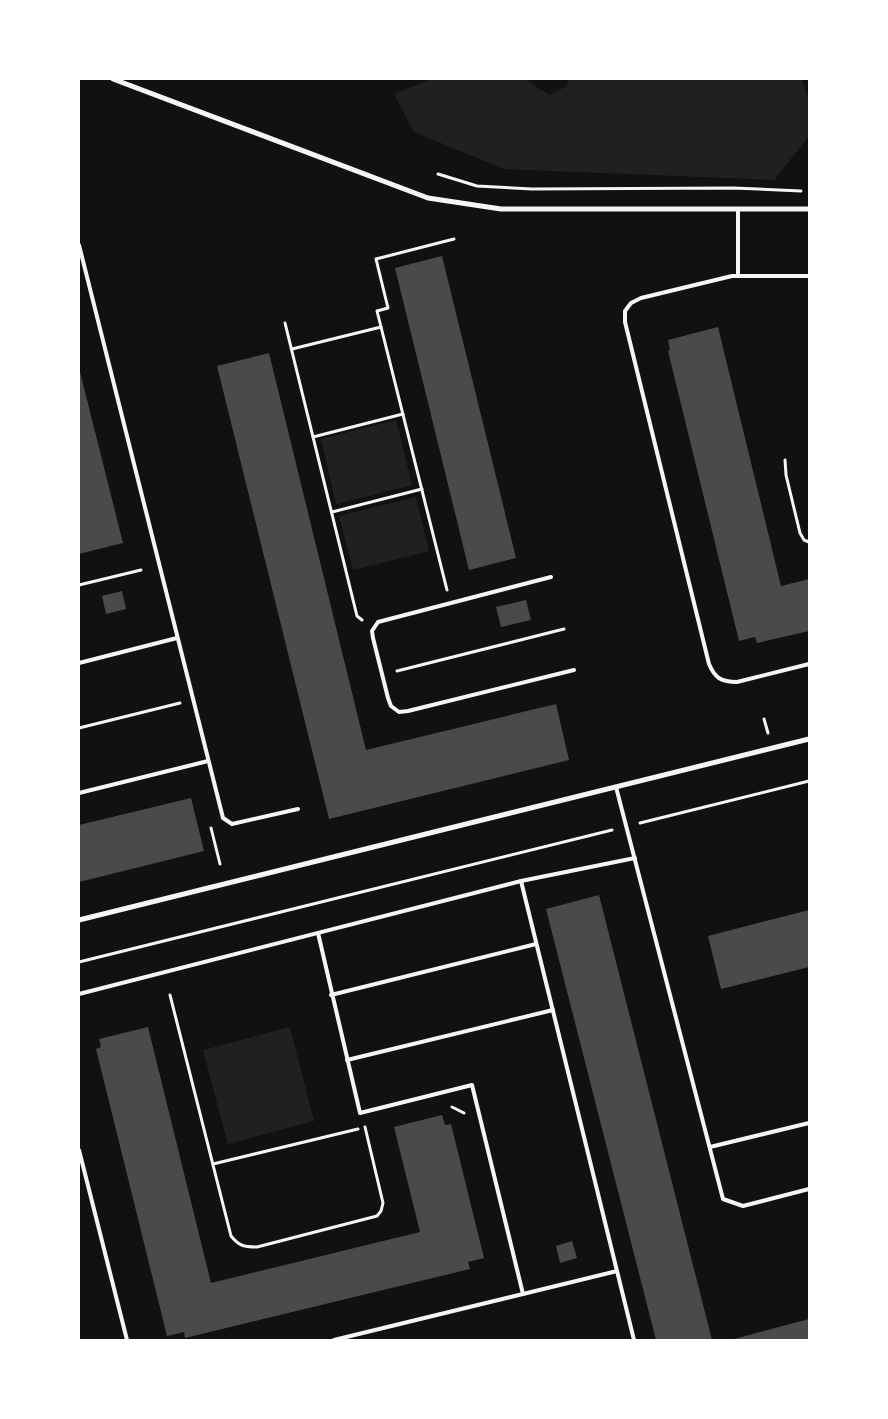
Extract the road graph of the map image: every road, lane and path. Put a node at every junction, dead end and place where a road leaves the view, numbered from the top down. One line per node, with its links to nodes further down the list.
1 (113, 79): 5 (street)
2 (438, 174): 3 (path)
3 (806, 191)
4 (809, 209): 5 (street)
5 (738, 210): 8 (lane)
6 (454, 239): 11 (path)
7 (79, 245): 25 (lane)
8 (738, 276): 9 (lane); 27 (lane)
9 (809, 276)
10 (286, 323): 12 (path)
11 (381, 327): 12 (path); 13 (path)
12 (292, 349): 14 (path)
13 (403, 414): 14 (path); 16 (path)
14 (314, 437): 17 (path)
15 (785, 460): 18 (path)
16 (422, 489): 17 (path); 22 (path)
17 (332, 512): 24 (path)
18 (809, 542)
19 (141, 570): 21 (path)
20 (551, 578): 22 (lane)
21 (79, 586)
22 (450, 603): 24 (lane)
23 (564, 629): 29 (path)
24 (372, 630): 29 (lane)
25 (177, 638): 26 (lane); 30 (lane)
26 (79, 663)
27 (809, 664)
28 (574, 670): 29 (lane)
29 (382, 675)
30 (192, 700): 31 (path); 33 (lane)
31 (79, 728)
32 (809, 739): 35 (street)
33 (208, 761): 36 (lane); 37 (lane)
34 (809, 781): 38 (path)
35 (616, 787): 38 (lane); 41 (street)
36 (79, 793)
37 (298, 808)
38 (626, 826): 39 (lane); 44 (path)
39 (635, 858): 40 (lane); 55 (lane)
40 (521, 881): 42 (lane); 43 (lane)
41 (79, 920)
42 (318, 933): 45 (lane); 46 (lane)
43 (536, 944): 46 (lane); 48 (lane)
44 (79, 962)
45 (79, 994)
46 (331, 994): 49 (lane)
47 (170, 995): 57 (path)
48 (553, 1010): 49 (lane); 59 (lane)
49 (347, 1060): 60 (lane)
50 (448, 1107): 51 (path)
51 (469, 1118)
52 (809, 1123): 55 (lane)
53 (374, 1125): 54 (path)
54 (365, 1127): 57 (path); 57 (path)
55 (710, 1148): 58 (lane)
56 (79, 1150): 61 (lane)
57 (213, 1164)
58 (809, 1189)
59 (617, 1271): 60 (lane); 63 (lane)
60 (523, 1294): 62 (lane)
61 (127, 1340)
62 (334, 1340)
63 (634, 1340)

